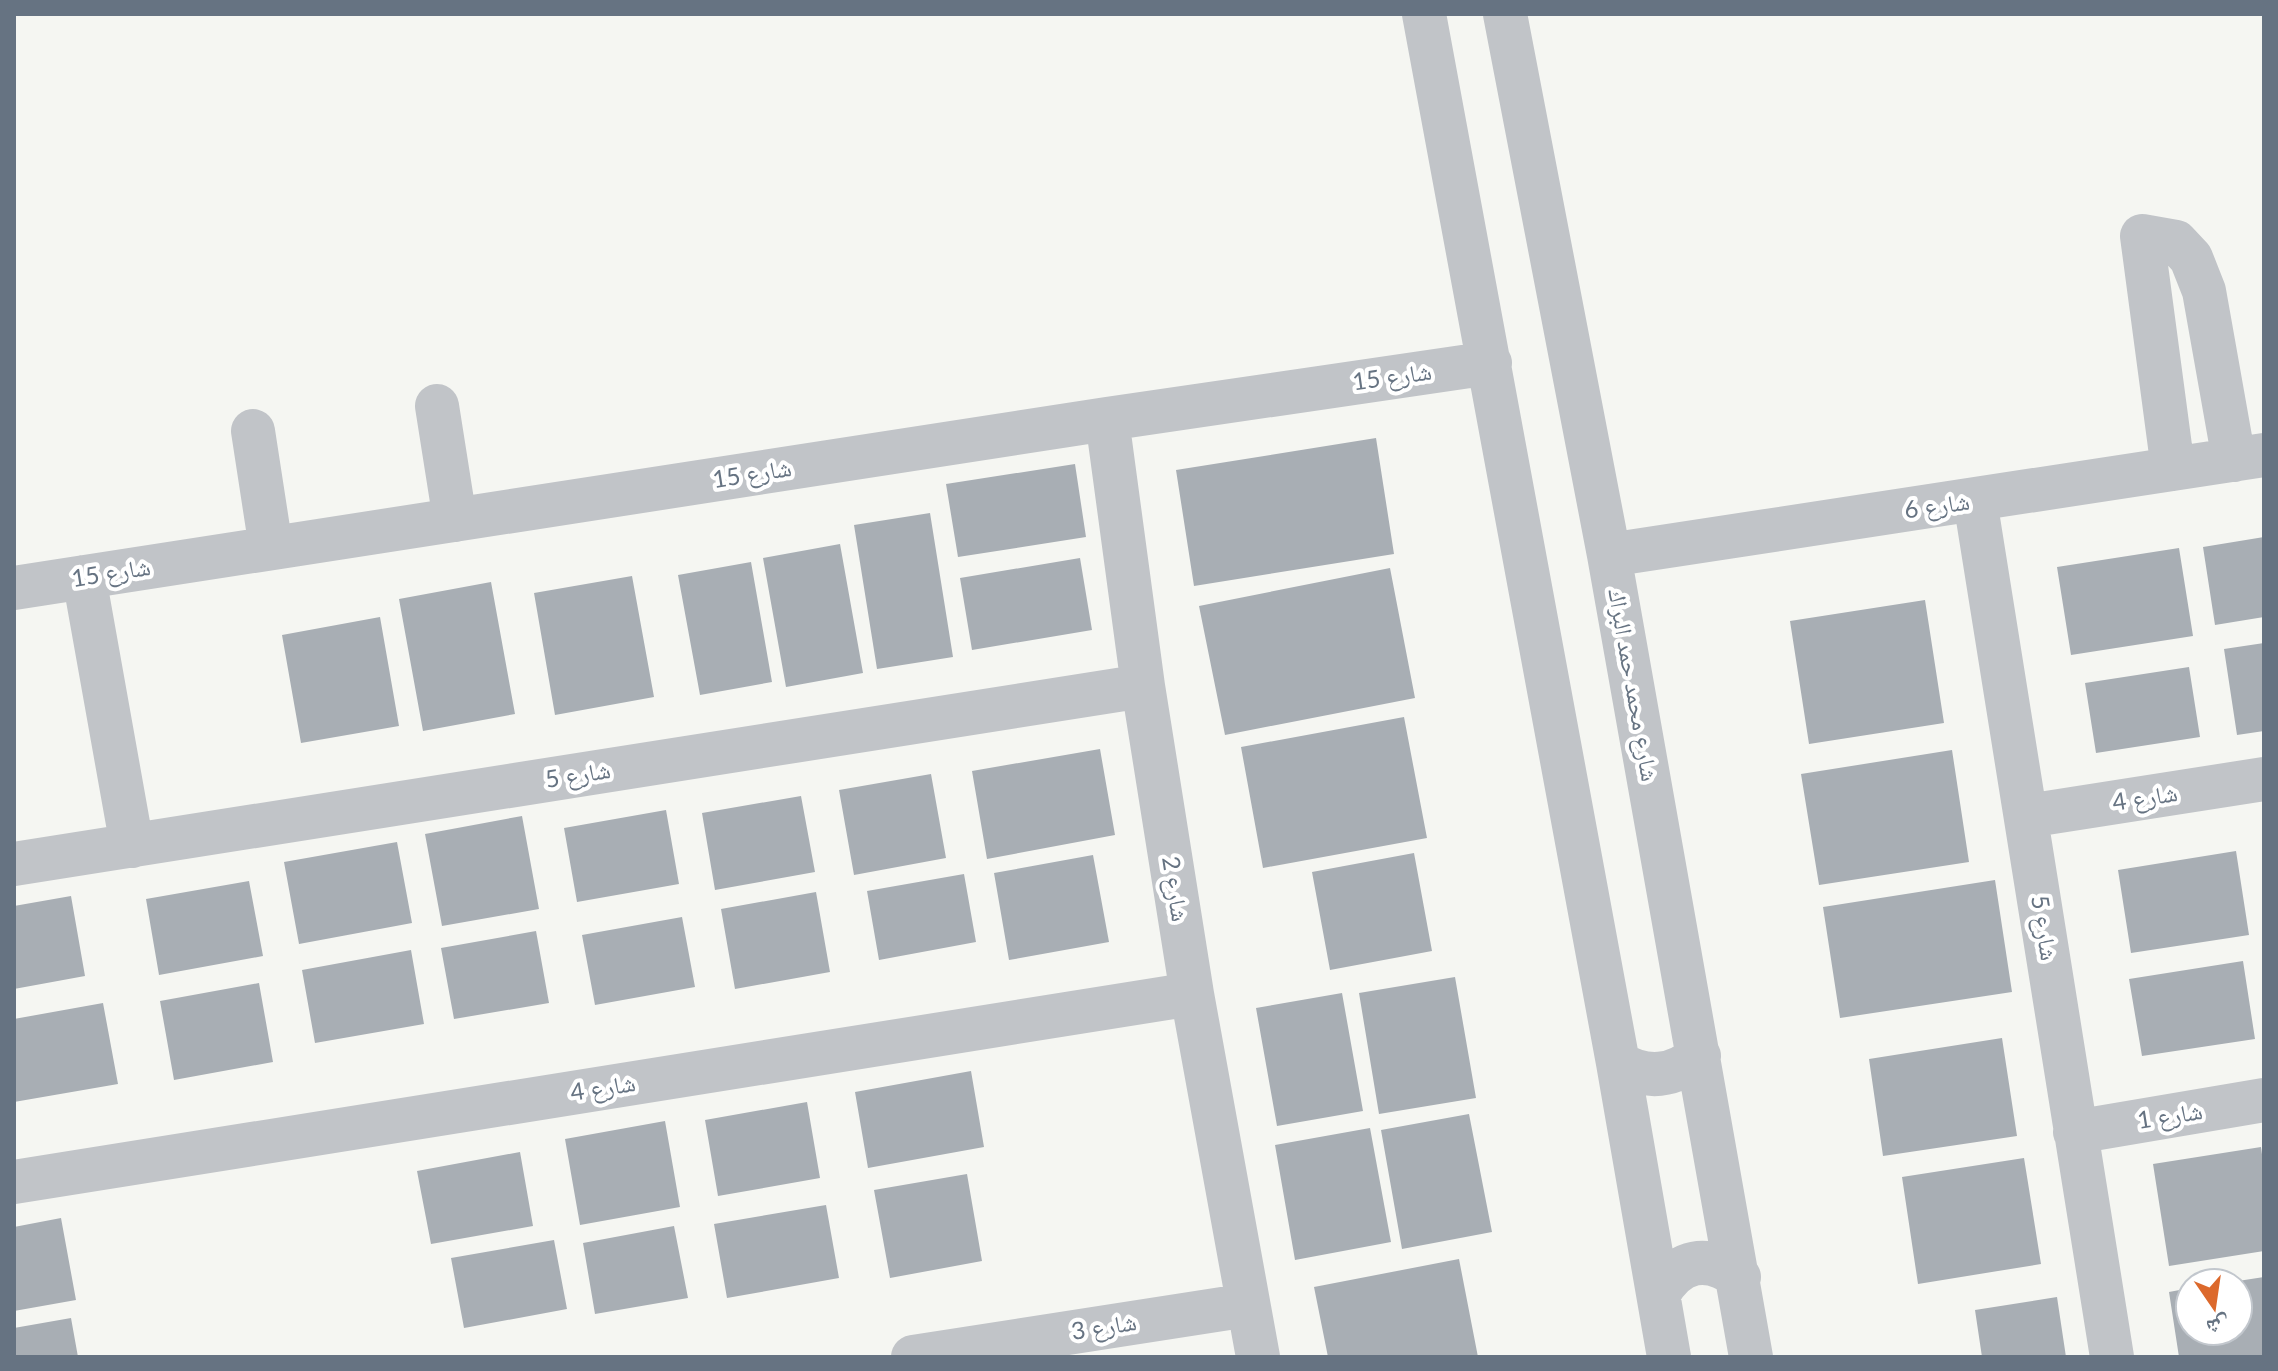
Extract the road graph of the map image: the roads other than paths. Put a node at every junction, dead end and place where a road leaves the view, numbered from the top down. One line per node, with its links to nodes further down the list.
1 (1424, 14): 3 (street)
2 (1505, 14): 12 (street, شارع محمد حمد البراك)
3 (1490, 363): 5 (street, شارع 15); 22 (street)
4 (437, 406): 10 (street)
5 (1107, 419): 10 (street, شارع 15); 15 (street, شارع 2)
6 (253, 431): 11 (street)
7 (2249, 457): 8 (street, شارع 6); 8 (street)
8 (2173, 469): 9 (street, شارع 6)
9 (1975, 500): 12 (street, شارع 6); 17 (street, شارع 5)
10 (455, 520): 11 (street, شارع 15)
11 (271, 548): 13 (street, شارع 15)
12 (1609, 555): 21 (street, شارع محمد حمد البراك)
13 (84, 577): 14 (street, شارع 15); 18 (street)
14 (14, 588)
15 (1143, 686): 18 (street, شارع 5); 20 (street, شارع 2)
16 (2264, 779): 17 (street, شارع 4)
17 (2027, 816): 24 (street, شارع 5)
18 (132, 846): 19 (street, شارع 5)
19 (14, 864)
20 (1192, 994): 25 (street, شارع 4); 28 (street, شارع 2)
21 (1699, 1056): 22 (street); 26 (street, شارع محمد حمد البراك)
22 (1618, 1063): 27 (street)
23 (2264, 1100): 24 (street, شارع 1)
24 (2075, 1132): 33 (street, شارع 5)
25 (14, 1182)
26 (1739, 1277): 27 (street); 32 (street, شارع محمد حمد البراك)
27 (1659, 1293): 31 (street)
28 (1248, 1305): 29 (street, شارع 3); 30 (street, شارع 2)
29 (913, 1357)
30 (1258, 1357)
31 (1669, 1357)
32 (1751, 1357)
33 (2112, 1357)

